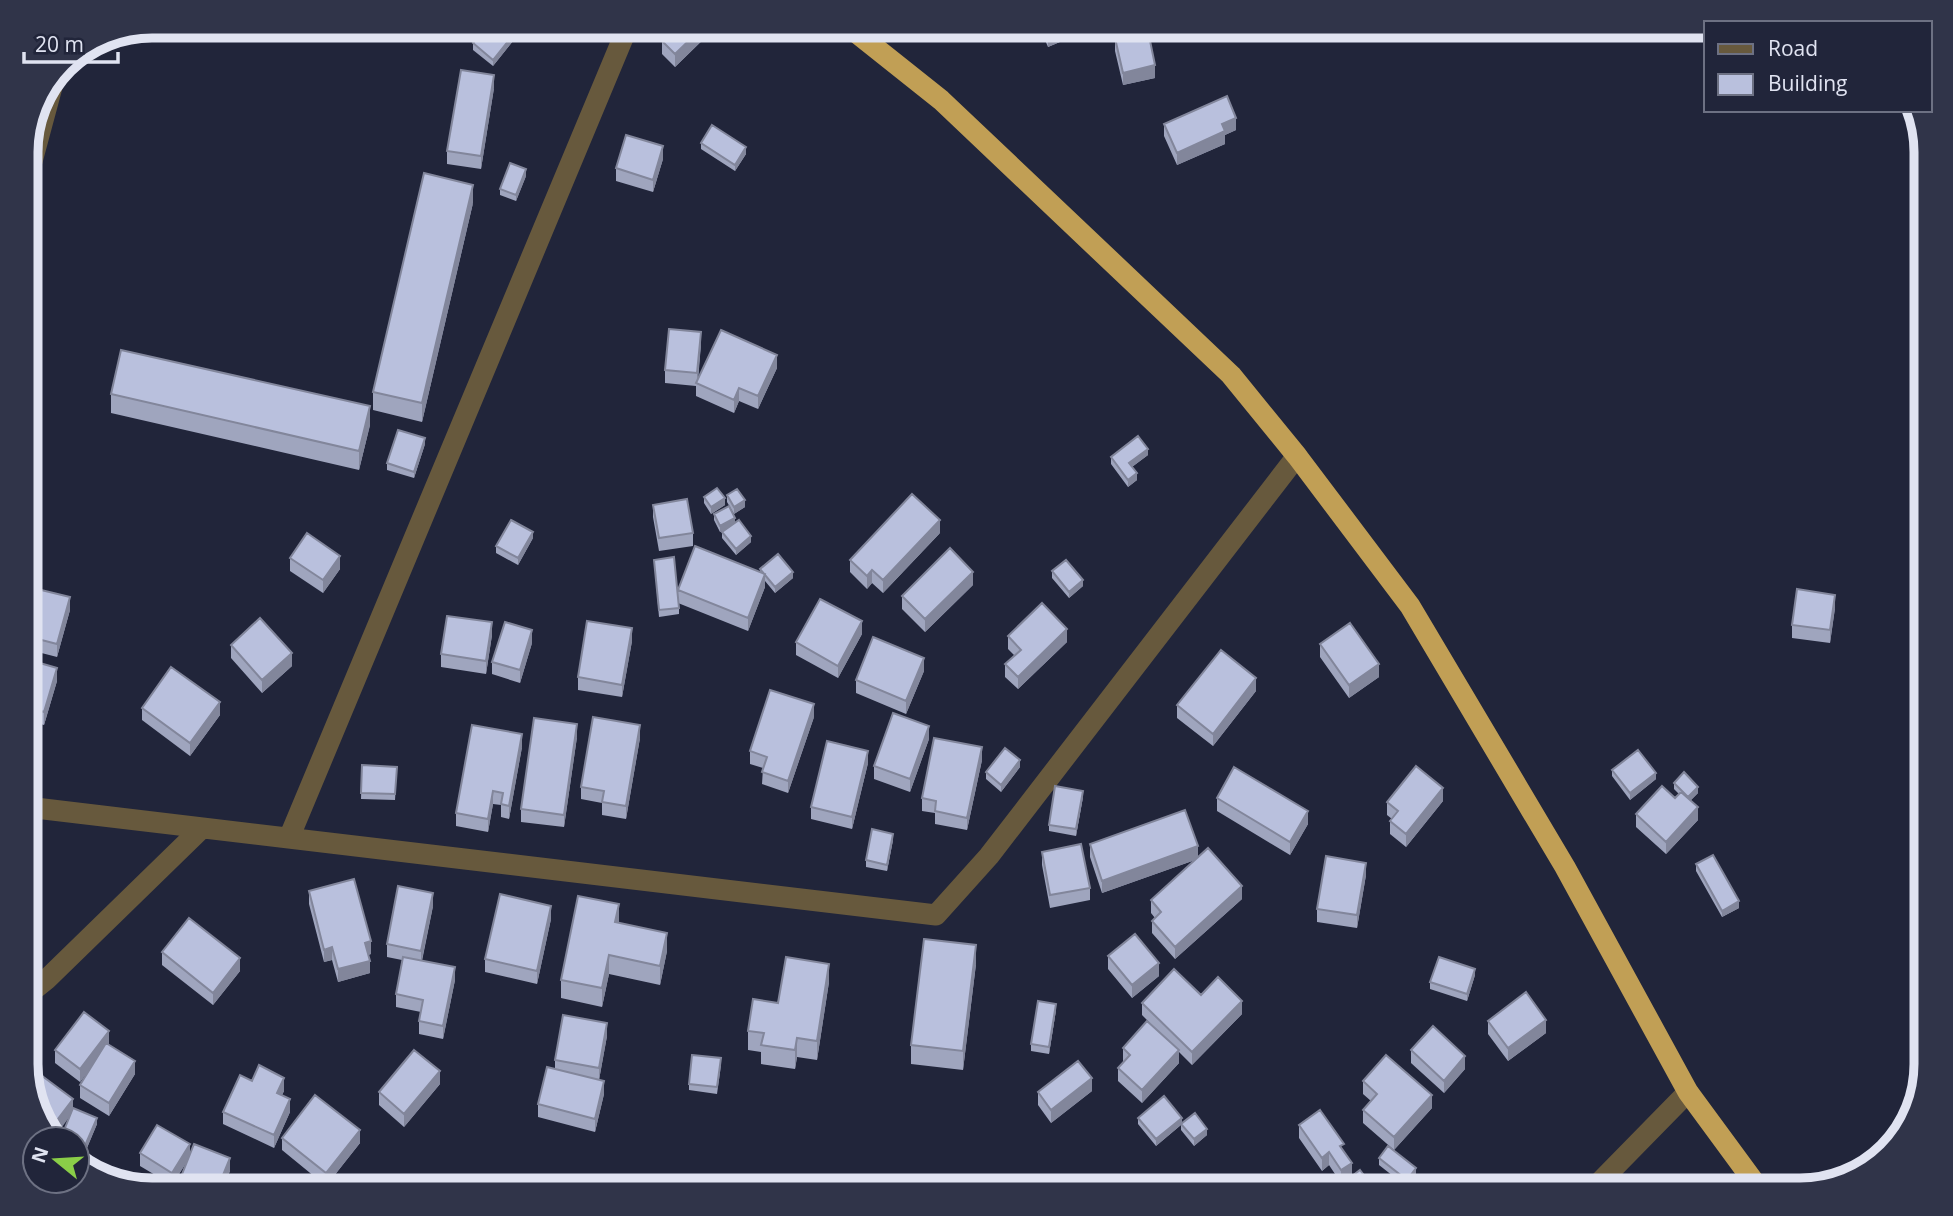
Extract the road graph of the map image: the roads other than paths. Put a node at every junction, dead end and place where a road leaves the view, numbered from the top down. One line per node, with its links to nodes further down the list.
1 (623, 38): 6 (street)
2 (863, 38): 3 (highway)
3 (1297, 456): 6 (street); 8 (highway)
4 (39, 809): 5 (street)
5 (202, 828): 6 (street); 7 (street)
6 (289, 838)
7 (39, 985)
8 (1688, 1092): 9 (street); 10 (highway)
9 (1604, 1178)
10 (1751, 1178)

